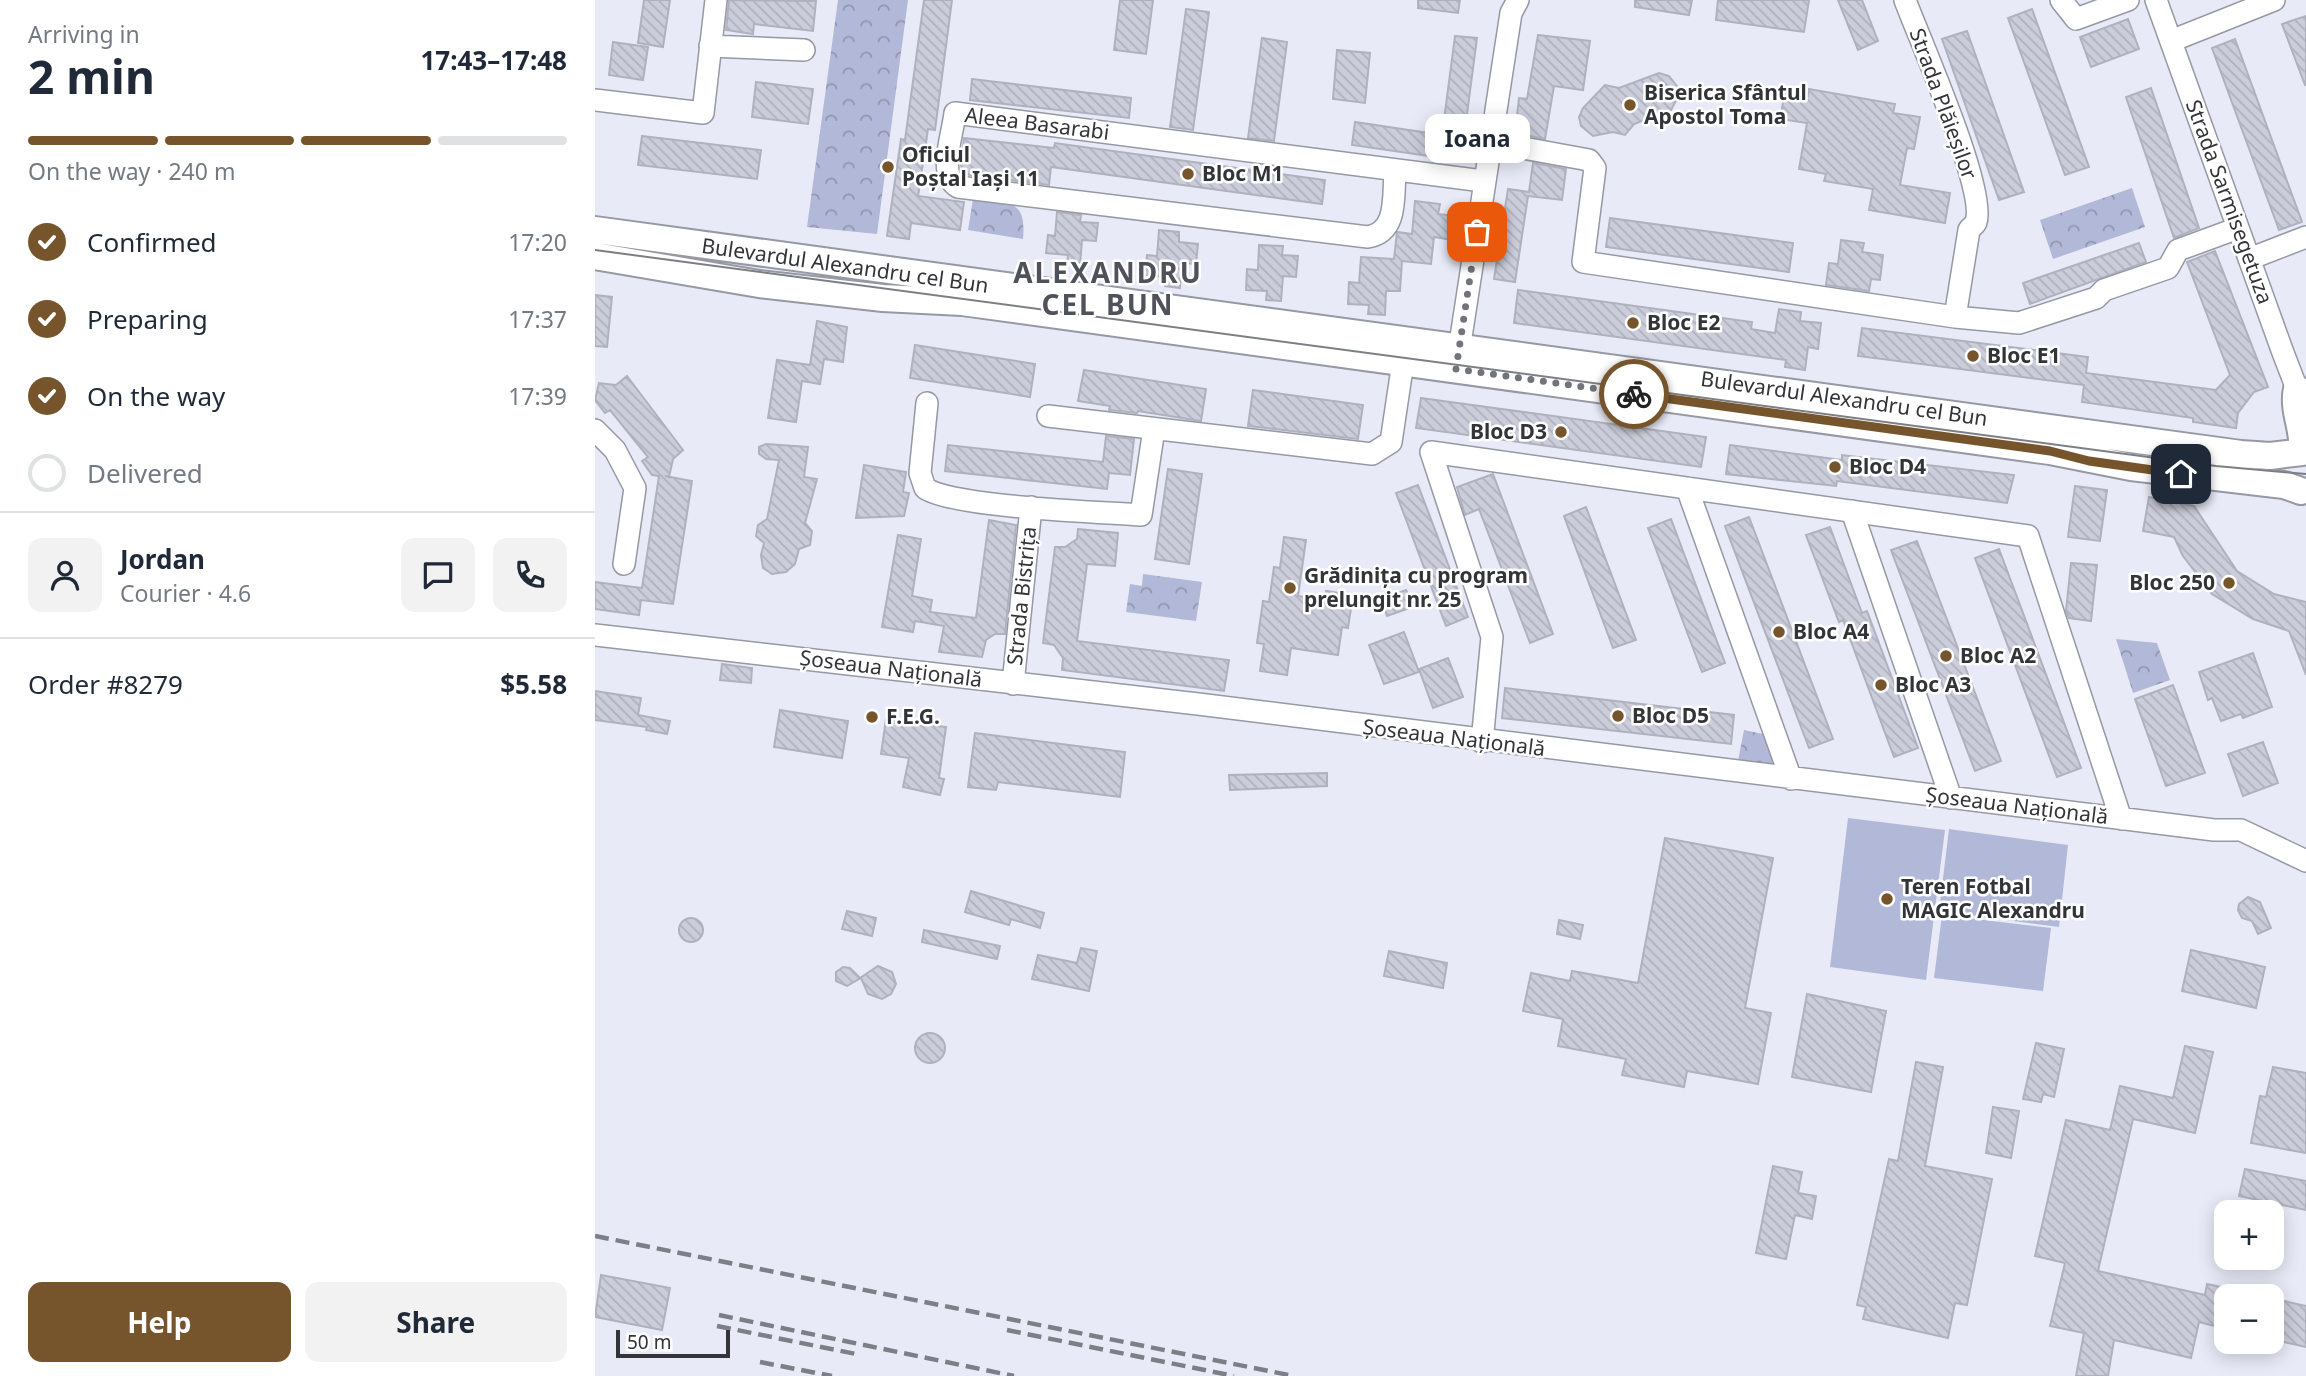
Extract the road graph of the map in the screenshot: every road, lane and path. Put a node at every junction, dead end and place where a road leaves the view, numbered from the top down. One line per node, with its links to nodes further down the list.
1 (716, 0): 9 (street)
2 (1518, 0): 12 (street)
3 (1905, 0): 20 (street, Strada Plăieșilor)
4 (2061, 0): 5 (street)
5 (2128, 0)
6 (2157, 0): 8 (street, Strada Sarmisegetuza)
7 (2274, 0): 8 (street)
8 (2171, 41): 15 (street, Strada Sarmisegetuza)
9 (710, 46): 10 (street); 11 (street)
10 (804, 50)
11 (595, 100)
12 (1490, 142): 14 (street); 20 (street)
13 (1395, 172): 13 (street, Aleea Basarabi); 14 (street, Aleea Basarabi)
14 (1483, 181): 21 (street)
15 (2238, 228): 19 (street, Strada Sarmisegetuza); 20 (street)
16 (595, 230): 21 (main road, Bulevardul Alexandru cel Bun)
17 (2306, 237): 19 (street)
18 (595, 256): 22 (main road, Bulevardul Alexandru cel Bun)
19 (2249, 259): 23 (street, Strada Sarmisegetuza)
20 (1955, 317)
21 (1458, 359): 22 (main road, Bulevardul Alexandru cel Bun); 29 (main road, Bulevardul Alexandru cel Bun); 31 (main road, Bulevardul Alexandru cel Bun)
22 (1403, 362): 26 (street)
23 (2299, 397): 28 (main road); 29 (main road)
24 (927, 403): 32 (street, Strada Bistrița)
25 (1048, 416): 26 (street)
26 (1154, 429): 32 (street, Strada Bistrița)
27 (599, 441): 34 (street)
28 (2304, 449): 29 (main road, Bulevardul Alexandru cel Bun); 31 (main road)
29 (2241, 454)
30 (1687, 488): 33 (street); 37 (street); 38 (street)
31 (2303, 495)
32 (1031, 507): 36 (street, Strada Bistrița)
33 (1852, 512): 39 (street); 40 (street)
34 (624, 564)
35 (595, 635): 36 (street, Șoseaua Națională)
36 (1013, 684): 37 (street, Șoseaua Națională)
37 (1482, 742): 38 (street, Șoseaua Națională)
38 (1791, 779): 39 (street, Șoseaua Națională)
39 (1951, 798): 40 (street, Șoseaua Națională)
40 (2121, 819): 41 (street, Șoseaua Națională)
41 (2306, 861)

